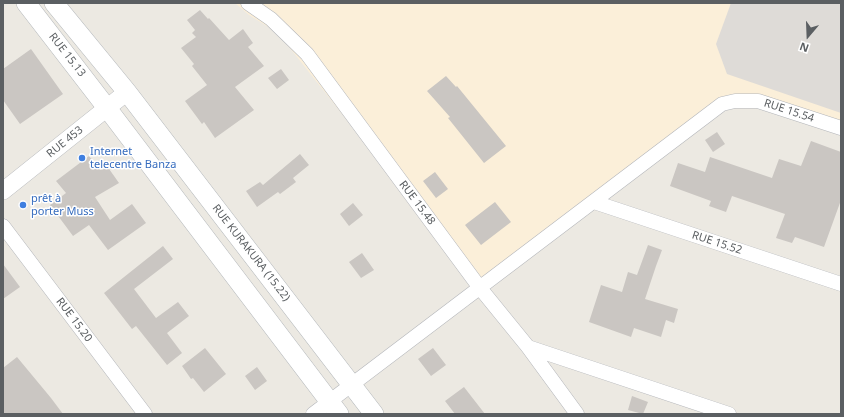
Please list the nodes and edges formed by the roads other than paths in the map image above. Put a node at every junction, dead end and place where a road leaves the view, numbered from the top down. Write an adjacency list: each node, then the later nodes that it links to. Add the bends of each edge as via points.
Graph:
1 (26, 3): 5 (main road, RUE 15.13)
2 (54, 3): 4 (main road, RUE 15.13)
3 (248, 3): 11 (street, RUE 15.48, via 272,19 307,54)
4 (127, 92): 5 (street, RUE 453); 13 (main road, RUE KURAKURA (15.22))
5 (107, 108): 7 (street, RUE 453); 14 (main road)
6 (841, 128): 8 (street, RUE 15.54, via 758,101 722,104)
7 (3, 191)
8 (594, 202): 10 (street, RUE 15.52); 11 (street)
9 (3, 226): 15 (street, RUE 15.20)
10 (841, 284)
11 (480, 288): 12 (street, RUE 15.48); 13 (street)
12 (528, 348): 18 (street, RUE 15.48); 19 (street)
13 (352, 385): 14 (street); 17 (main road, RUE KURAKURA (15.22))
14 (334, 408): 16 (street)
15 (145, 414)
16 (313, 414)
17 (374, 414)
18 (577, 414)
19 (729, 414)

